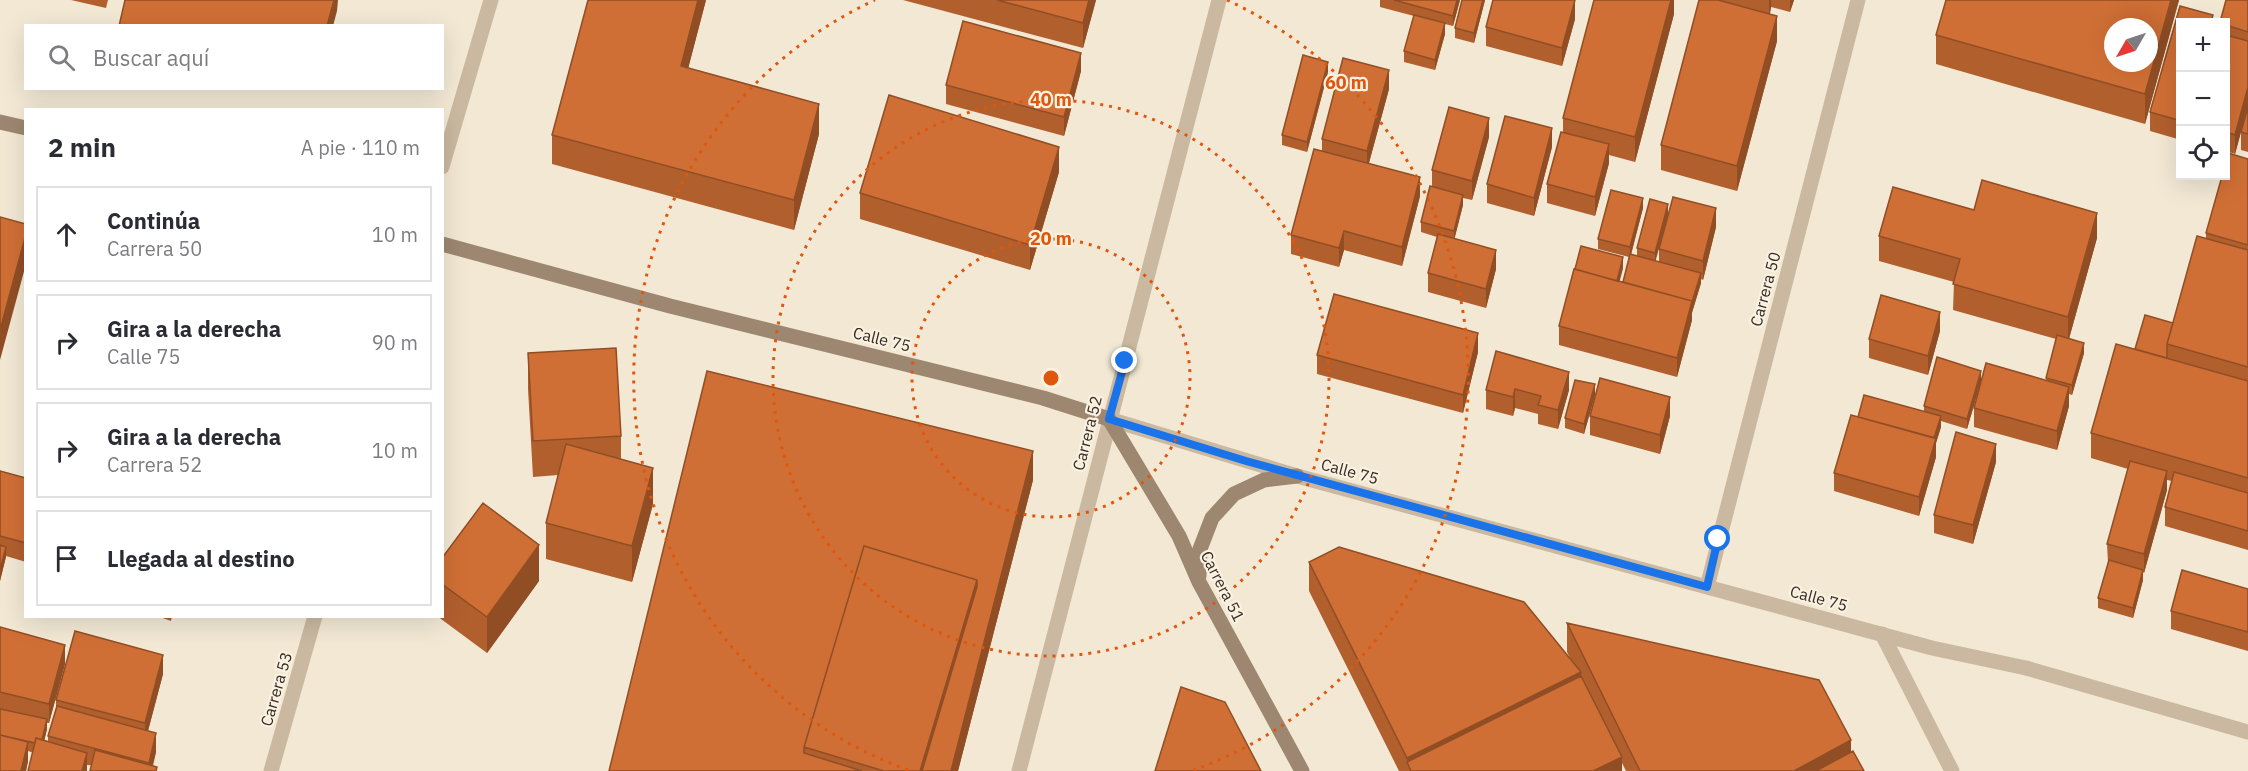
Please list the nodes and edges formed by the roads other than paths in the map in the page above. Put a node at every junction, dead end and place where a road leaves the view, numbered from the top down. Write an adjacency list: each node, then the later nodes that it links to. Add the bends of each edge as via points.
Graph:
1 (492, 0): 6 (street)
2 (1219, 0): 8 (street, Carrera 52)
3 (1858, 0): 11 (street, Carrera 50)
4 (0, 122): 5 (main road)
5 (24, 128)
6 (444, 160)
7 (444, 245): 8 (main road, Calle 75, via 670,306 1043,398)
8 (1109, 419): 9 (street, Calle 75); 10 (main road, Carrera 51, via 1179,536); 16 (street, Carrera 52)
9 (1297, 476): 10 (main road, via 1264,480 1226,502 1212,518 1200,549); 11 (street, Calle 75)
10 (1199, 582): 17 (main road, Carrera 51)
11 (1707, 587): 13 (street, Calle 75)
12 (314, 618): 15 (street, Carrera 53)
13 (1882, 634): 14 (street, Calle 75, via 2026,668); 18 (street)
14 (2248, 732)
15 (271, 771)
16 (1019, 771)
17 (1302, 771)
18 (1952, 771)

